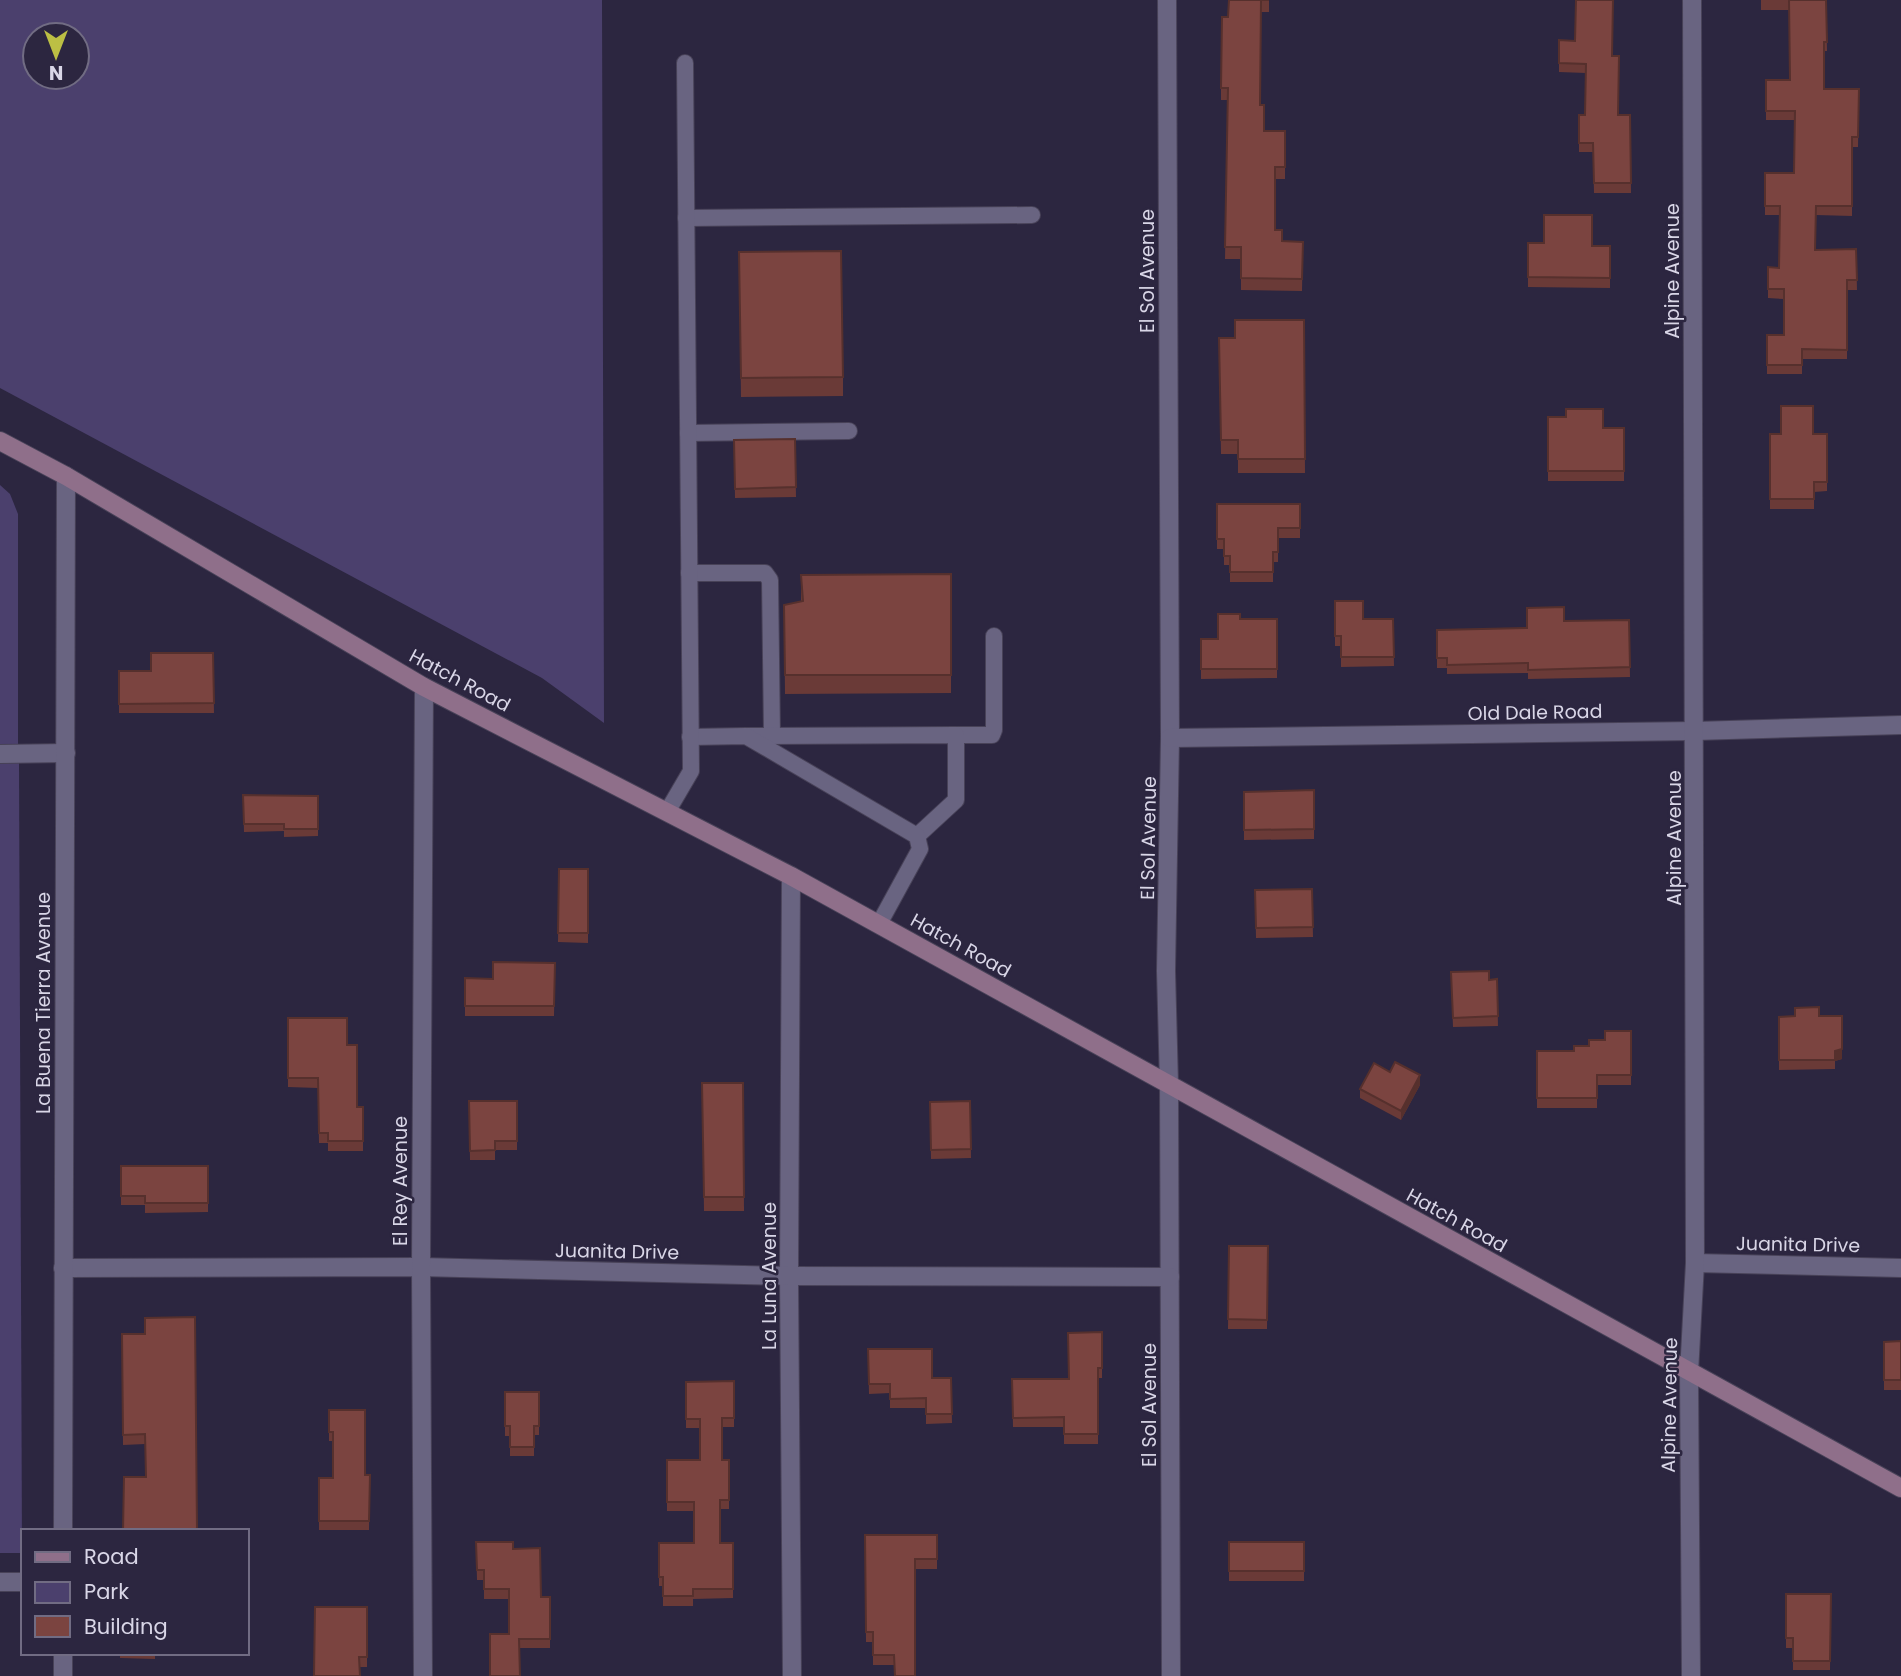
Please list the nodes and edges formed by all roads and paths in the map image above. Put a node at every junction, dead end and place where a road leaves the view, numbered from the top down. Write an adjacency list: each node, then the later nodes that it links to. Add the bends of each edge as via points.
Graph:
1 (1167, 0): 19 (street, El Sol Avenue)
2 (1692, 0): 14 (street, Alpine Avenue)
3 (685, 63): 5 (lane)
4 (1032, 215): 5 (lane)
5 (686, 218): 7 (lane)
6 (849, 431): 7 (lane)
7 (688, 433): 10 (lane)
8 (0, 441): 9 (street, Hatch Road)
9 (66, 476): 12 (street, Hatch Road); 21 (street, La Buena Tierra Avenue)
10 (688, 573): 17 (lane, via 765,573 770,580); 18 (lane)
11 (994, 636): 15 (lane, via 994,730 992,735)
12 (424, 687): 22 (street, Hatch Road); 28 (street, El Rey Avenue)
13 (1901, 725): 14 (street, Old Dale Road)
14 (1695, 731): 19 (street, Old Dale Road); 27 (street, Alpine Avenue)
15 (957, 735): 17 (lane); 23 (lane, via 956,800)
16 (746, 736): 17 (lane); 18 (lane); 23 (lane)
17 (772, 736)
18 (690, 737): 22 (lane, via 691,771)
19 (1170, 738): 26 (street, El Sol Avenue)
20 (0, 754): 21 (street)
21 (66, 754): 29 (street, La Buena Tierra Avenue)
22 (667, 812): 24 (street, Hatch Road)
23 (917, 836): 25 (lane, via 920,849)
24 (792, 876): 25 (street, Hatch Road); 31 (street, La Luna Avenue)
25 (879, 924): 26 (street, Hatch Road)
26 (1169, 1084): 32 (street, El Sol Avenue); 33 (street, Hatch Road)
27 (1695, 1263): 30 (street, Juanita Drive); 33 (street, Alpine Avenue)
28 (421, 1267): 29 (street, Juanita Drive); 31 (street, Juanita Drive); 40 (street, El Rey Avenue)
29 (63, 1268): 35 (street, La Buena Tierra Avenue)
30 (1901, 1268)
31 (789, 1276): 32 (street, Juanita Drive); 41 (street, La Luna Avenue)
32 (1170, 1277): 42 (street, El Sol Avenue)
33 (1689, 1373): 34 (street, Hatch Road); 43 (street, Alpine Avenue)
34 (1901, 1488)
35 (63, 1529)
36 (0, 1582): 37 (street)
37 (21, 1582)
38 (63, 1655): 39 (street)
39 (63, 1676)
40 (423, 1676)
41 (792, 1676)
42 (1171, 1676)
43 (1691, 1676)

